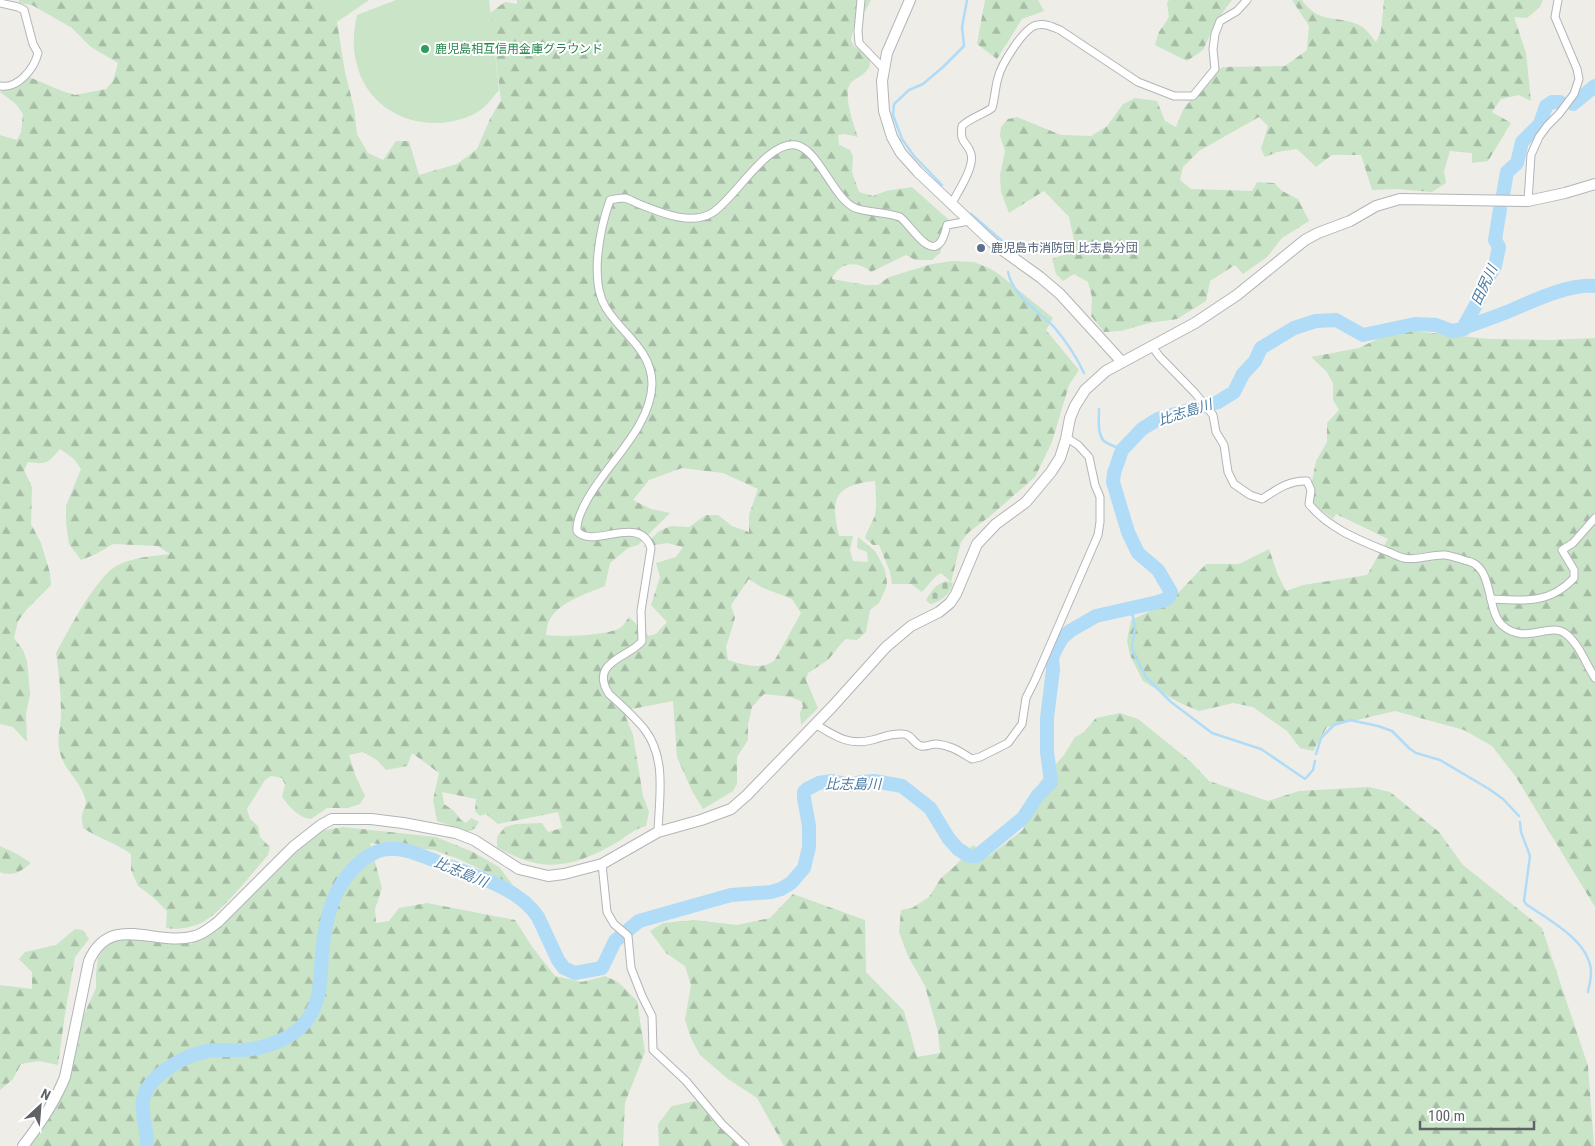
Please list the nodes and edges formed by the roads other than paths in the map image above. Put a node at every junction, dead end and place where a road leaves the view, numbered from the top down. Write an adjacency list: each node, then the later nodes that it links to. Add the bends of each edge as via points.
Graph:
1 (861, 0): 6 (street, via 859,43)
2 (910, 0): 6 (street)
3 (1248, 0): 10 (street, via 1220,22 1215,34 1215,68 1193,96 1174,96 1138,82 1060,30 1037,24 1029,29 1004,64 992,108 962,126 962,140 971,154 972,164)
4 (1558, 0): 9 (street, via 1555,16 1578,79 1574,94 1539,137 1532,155)
5 (0, 3): 7 (street, via 24,10 38,53 32,67 20,81)
6 (883, 68): 10 (street, via 884,111 892,137 909,163)
7 (0, 86)
8 (1595, 184): 9 (street)
9 (1528, 201): 12 (street, via 1400,199 1382,204 1305,240 1237,295)
10 (951, 205): 11 (street)
11 (969, 221): 13 (street, via 1060,294); 19 (street, via 947,225 942,241 931,247 900,217 854,208 809,153 795,145 770,154 725,202 712,213 699,217 662,213 626,199 610,200 602,226 599,290 606,308 648,361 652,384 645,414 590,494 581,512 577,531 590,537 622,532 642,535 651,548 641,611 642,641 614,659 604,678 609,694 646,731 655,748 660,771)
12 (1152, 346): 13 (street); 16 (street, via 1213,415 1216,432 1224,445 1228,472 1239,488 1262,499 1283,486 1307,481 1314,511 1348,535 1404,558 1446,555 1472,563 1484,577)
13 (1122, 362): 14 (street, via 1085,390 1070,418)
14 (1067, 438): 18 (street, via 1060,458 1039,487 977,544 950,604 911,626 893,641); 18 (street, via 1089,457 1100,497 1098,535 1026,698 1022,724 1008,743 972,759 949,746 918,745 906,734 887,734 858,742 843,740)
15 (1595, 518): 16 (street, via 1573,543 1562,550 1574,570 1574,578 1561,591 1524,601)
16 (1491, 598): 17 (street, via 1496,619 1507,629 1529,635 1556,630 1565,634 1574,642)
17 (1595, 678)
18 (815, 724): 19 (street, via 731,809)
19 (658, 832): 20 (street)
20 (602, 864): 21 (street, via 548,876 518,868 474,840 456,833 403,822 332,819 293,847 205,931 182,938 111,935 98,945 89,960 65,1077 54,1101); 22 (street, via 607,912 614,924 628,936 631,968 652,1016 653,1050)
21 (23, 1146)
22 (745, 1146)

